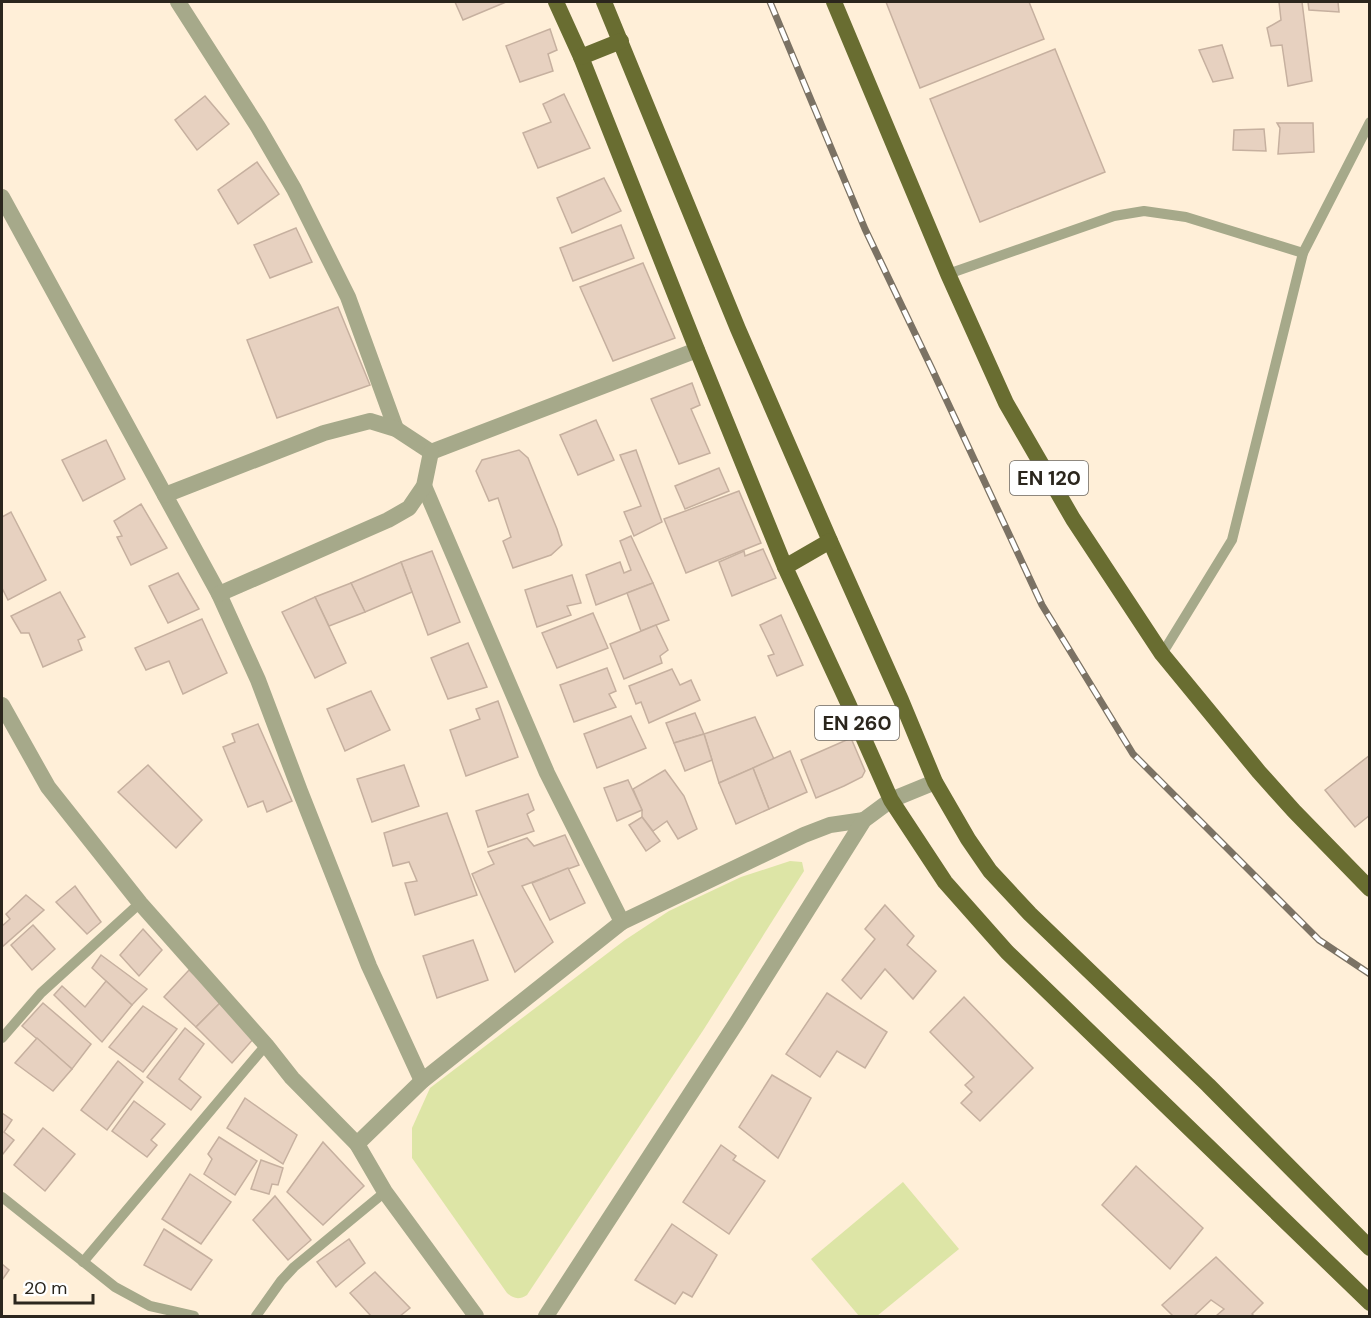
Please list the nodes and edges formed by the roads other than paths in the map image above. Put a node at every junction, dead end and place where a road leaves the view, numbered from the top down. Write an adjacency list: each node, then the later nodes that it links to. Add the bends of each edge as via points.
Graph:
1 (178, 2): 12 (street, via 294,189 348,297)
2 (556, 2): 6 (main road, EN 260)
3 (604, 2): 5 (main road, EN 260)
4 (834, 2): 10 (main road, EN 120)
5 (621, 41): 6 (main road); 16 (main road, EN 260, via 738,330)
6 (581, 57): 11 (main road, EN 260)
7 (1370, 122): 9 (lane)
8 (2, 197): 15 (street)
9 (1303, 253): 10 (lane, via 1186,217 1144,212 1114,216); 19 (lane, via 1232,540)
10 (948, 274): 19 (main road, EN 120, via 1006,403 1073,519)
11 (697, 350): 13 (street); 17 (main road, EN 260)
12 (396, 429): 13 (street); 15 (street, via 370,422 324,433)
13 (431, 453): 14 (street)
14 (424, 486): 18 (street, via 409,508 387,520); 26 (street, via 547,773)
15 (165, 495): 18 (street)
16 (830, 541): 17 (main road); 21 (main road, EN 260)
17 (785, 567): 22 (main road, EN 260)
18 (219, 594): 29 (street, via 258,680 369,966)
19 (1162, 654): 24 (main road, EN 120, via 1258,772)
20 (2, 705): 25 (street, via 48,787)
21 (935, 782): 22 (street); 33 (main road, EN 260, via 990,871 1030,914)
22 (891, 800): 23 (street); 35 (main road, EN 260, via 945,882 1007,952)
23 (864, 820): 26 (street, via 830,825 804,835); 39 (street)
24 (1370, 889)
25 (140, 903): 27 (lane, via 41,993); 28 (street)
26 (622, 921): 29 (street)
27 (2, 1038)
28 (266, 1045): 30 (street, via 292,1078); 34 (lane)
29 (422, 1081): 30 (street)
30 (357, 1144): 31 (street)
31 (385, 1192): 37 (lane, via 294,1267); 38 (street)
32 (2, 1197): 34 (lane)
33 (1370, 1248)
34 (83, 1262): 36 (lane, via 115,1287 150,1306)
35 (1370, 1303)
36 (194, 1317)
37 (256, 1317)
38 (476, 1317)
39 (546, 1317)

